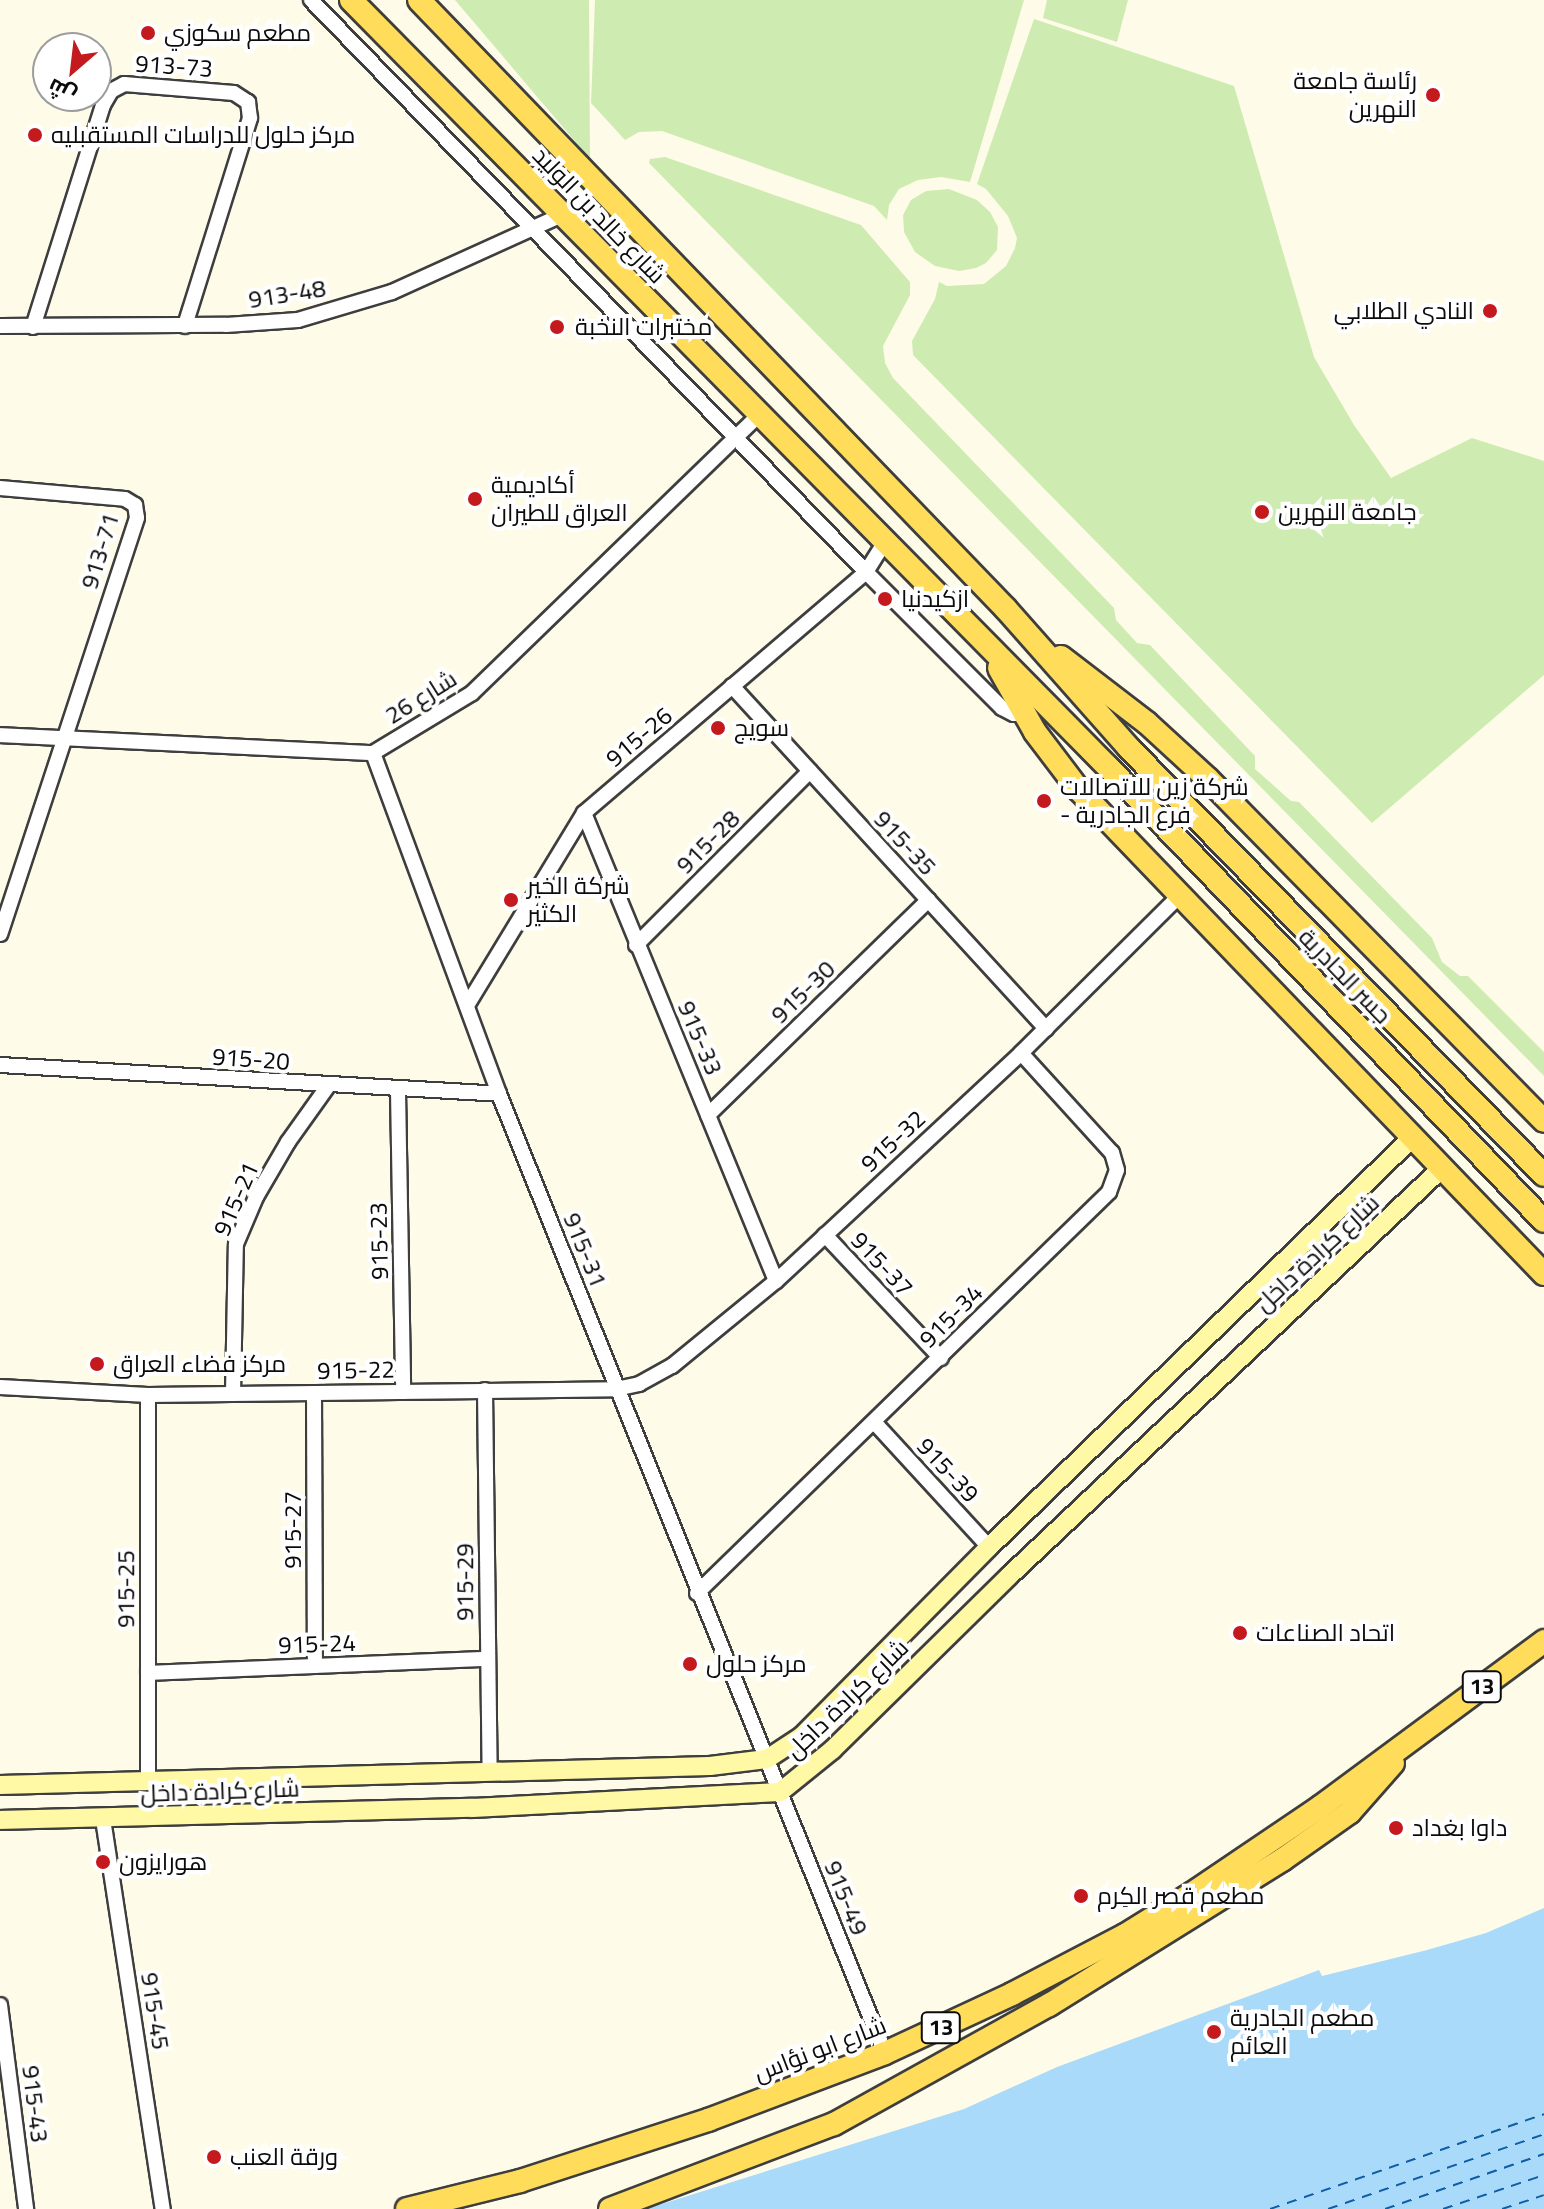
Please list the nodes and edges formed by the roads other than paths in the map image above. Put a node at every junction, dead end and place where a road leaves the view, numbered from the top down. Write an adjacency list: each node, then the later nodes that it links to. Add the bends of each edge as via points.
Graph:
1 (311, 0): 7 (street)
2 (351, 0): 6 (main road, شارع خالد بن الوليد)
3 (419, 0): 5 (main road, شارع خالد بن الوليد)
4 (425, 0): 5 (main road)
5 (448, 29): 16 (main road, شارع خالد بن الوليد)
6 (562, 215): 7 (street, 913-48); 11 (main road, شارع خالد بن الوليد)
7 (534, 229): 9 (street, 913-48, via 392,292 298,320); 12 (street)
8 (0, 326): 10 (street, 913-48)
9 (185, 326): 10 (street, 913-48); 10 (street, 913-73, via 250,118 248,102 234,93 124,84 111,91 103,105)
10 (33, 327)
11 (759, 415): 12 (street, شارع 26); 14 (main road, شارع خالد بن الوليد)
12 (737, 439): 15 (street); 22 (street, شارع 26, via 472,693)
13 (0, 488): 21 (street, 913-71, via 125,499 135,505 137,518)
14 (884, 543): 15 (street, 915-26); 17 (main road, شارع خالد بن الوليد)
15 (866, 572): 18 (street, 915-26); 19 (street, via 1002,708)
16 (1006, 609): 37 (main road, via 1208,779); 40 (main road, جسر الجادرية, via 1129,748)
17 (979, 637): 19 (main road); 41 (main road, جسر الجادرية)
18 (732, 686): 23 (street, 915-35); 24 (street, 915-26)
19 (1024, 713): 25 (main road, via 1063,772)
20 (0, 735): 21 (street, شارع 26)
21 (61, 740): 22 (street, شارع 26); 27 (street)
22 (373, 753): 29 (street, 915-31)
23 (810, 771): 26 (street, 915-35); 28 (street, 915-28)
24 (584, 813): 28 (street, 915-33); 29 (street, 915-26)
25 (1179, 896): 30 (street, 915-32); 38 (main road)
26 (928, 900): 30 (street, 915-35); 36 (street, 915-30)
27 (0, 934)
28 (636, 945): 36 (street, 915-33)
29 (468, 1004): 35 (street, 915-31)
30 (1046, 1029): 31 (street, 915-32)
31 (1021, 1053): 42 (street, 915-32); 45 (street, 915-34, via 1112,1153 1117,1170 1109,1192)
32 (0, 1065): 33 (street, 915-20)
33 (328, 1086): 34 (street, 915-20); 51 (street, 915-21, via 256,1197 236,1244)
34 (398, 1091): 35 (street, 915-20); 49 (street, 915-23)
35 (499, 1094): 47 (street, 915-31)
36 (708, 1115): 44 (street, 915-33)
37 (1544, 1121)
38 (1413, 1137): 39 (main road); 54 (main road, شارع كرادة داخل)
39 (1442, 1168): 43 (main road); 65 (main road, شارع كرادة داخل, via 832,1750)
40 (1544, 1175)
41 (1544, 1221)
42 (825, 1235): 44 (street, 915-32); 45 (street, 915-37)
43 (1544, 1274)
44 (776, 1281): 47 (street, 915-32, via 672,1366 639,1384)
45 (941, 1358): 53 (street, 915-34)
46 (0, 1387): 52 (street, 915-22)
47 (616, 1389): 48 (street, 915-22); 55 (street, 915-31)
48 (485, 1390): 49 (street, 915-22); 57 (street, 915-29)
49 (403, 1392): 50 (street, 915-22)
50 (314, 1393): 51 (street, 915-22); 58 (street, 915-27)
51 (233, 1394): 52 (street, 915-22)
52 (148, 1395): 59 (street, 915-25)
53 (875, 1423): 54 (street, 915-39); 55 (street, 915-34)
54 (989, 1547): 61 (main road, شارع كرادة داخل, via 802,1736)
55 (697, 1593): 61 (street, 915-31)
56 (1544, 1641): 60 (main road, شارع ابو نؤاس / 13)
57 (487, 1659): 58 (street, 915-24); 62 (street, 915-29)
58 (315, 1666): 59 (street, 915-24)
59 (148, 1673): 63 (street, 915-25)
60 (1421, 1733): 69 (main road, شارع ابو نؤاس / 13, via 1125,1935); 73 (main road, شارع ابو نؤاس / 13, via 1350,1812 1049,2005 834,2124)
61 (767, 1759): 62 (main road, شارع كرادة داخل, via 710,1766); 65 (street, 915-49)
62 (490, 1773): 63 (main road, شارع كرادة داخل)
63 (148, 1783): 64 (main road, شارع كرادة داخل)
64 (0, 1785)
65 (780, 1792): 66 (main road, شارع كرادة داخل); 69 (street, 915-49)
66 (103, 1819): 67 (main road, شارع كرادة داخل); 71 (street, 915-45)
67 (0, 1820)
68 (0, 2005): 70 (street, 915-43)
69 (885, 2053): 72 (main road, شارع ابو نؤاس / 13, via 708,2120 520,2181)
70 (26, 2209)
71 (163, 2209)
72 (407, 2209)
73 (610, 2209)

